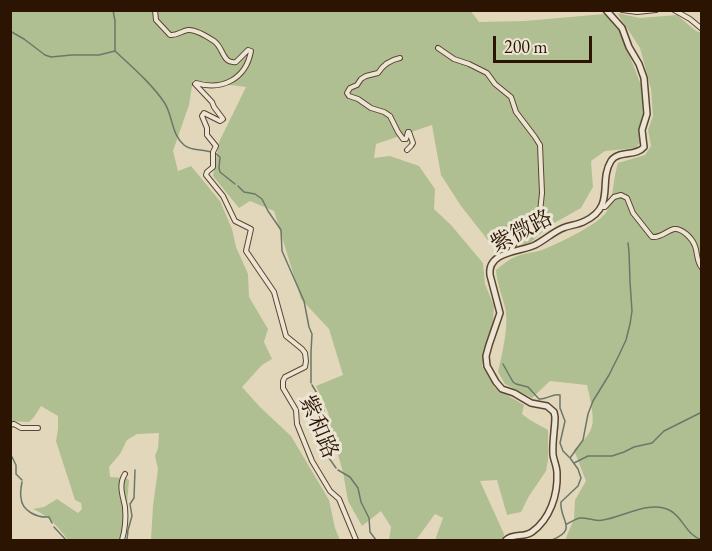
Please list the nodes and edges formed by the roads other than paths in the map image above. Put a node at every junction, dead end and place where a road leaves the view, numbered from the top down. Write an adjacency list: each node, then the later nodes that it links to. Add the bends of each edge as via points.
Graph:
1 (155, 10): 17 (street, 紫和路, via 156,20 170,35 194,31 217,43 230,62 251,51 247,64 234,80 212,87 195,84 222,118 220,122 206,114 202,116 207,135 216,146 213,167 206,175 226,201 234,220 251,229 246,251 274,292 286,336 305,353 304,368 285,377 283,388 294,406 312,461 339,499)
2 (606, 10): 10 (street, via 622,28 643,74 647,114 642,130 644,147 612,161)
3 (622, 10): 4 (street)
4 (656, 10)
5 (676, 11): 6 (street)
6 (702, 28)
7 (438, 48): 11 (street, via 487,73 511,97 516,112 538,142 540,212 533,225 516,239)
8 (400, 58): 9 (street, via 366,76 347,93 390,116 403,139 409,132 413,143)
9 (407, 150)
10 (601, 207): 11 (street, 紫微路, via 585,221 560,229 533,246); 12 (street, via 621,195 627,198 633,213 652,237 681,230 695,244)
11 (511, 251): 18 (street, 紫微路, via 489,269 500,313 486,356 487,366 502,389 554,412 557,482 550,509 540,524 529,534)
12 (702, 268)
13 (10, 425): 14 (street)
14 (38, 428)
15 (125, 474): 16 (street, via 121,482 126,515)
16 (122, 540)
17 (356, 540)
18 (506, 540)

